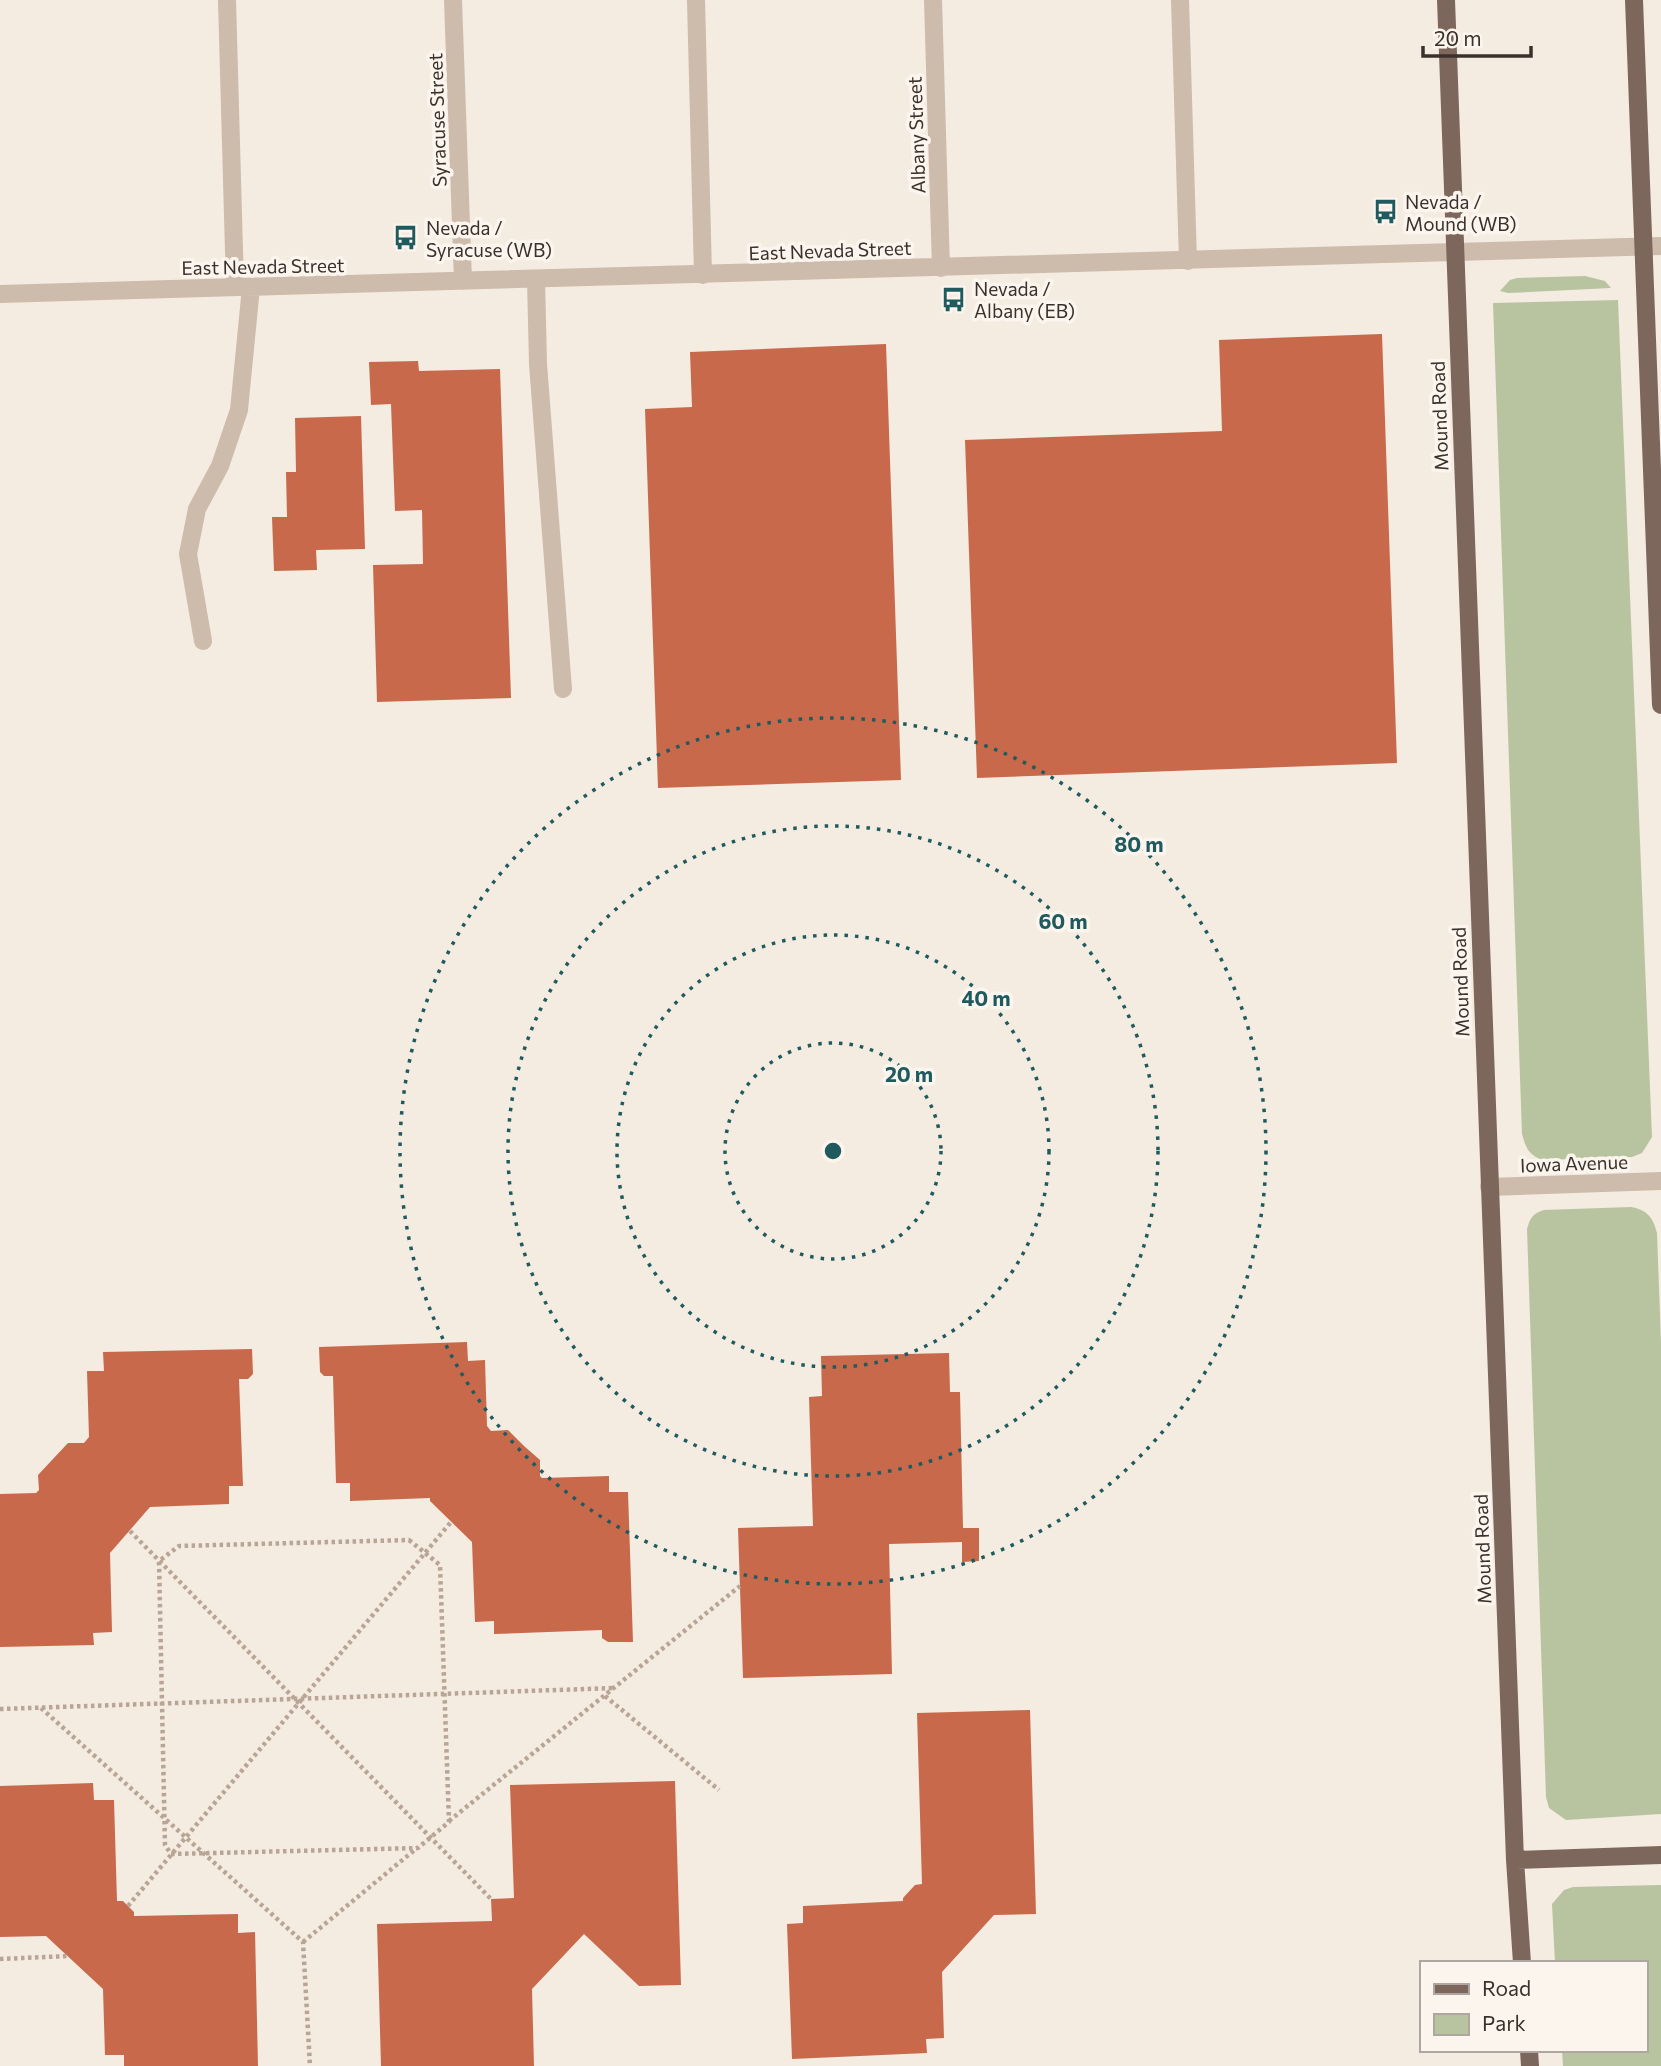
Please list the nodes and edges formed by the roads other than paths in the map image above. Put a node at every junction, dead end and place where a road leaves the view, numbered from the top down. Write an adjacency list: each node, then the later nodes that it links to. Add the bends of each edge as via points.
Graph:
1 (227, 0): 16 (street)
2 (453, 0): 15 (street, Syracuse Street)
3 (696, 0): 13 (street)
4 (933, 0): 12 (street, Albany Street)
5 (1180, 0): 11 (street)
6 (1446, 0): 10 (main road, Mound Road)
7 (1634, 0): 8 (main road)
8 (1642, 246): 9 (street, East Nevada Street); 10 (street, East Nevada Street); 20 (main road)
9 (1661, 246)
10 (1454, 253): 11 (street, East Nevada Street); 22 (main road, Mound Road)
11 (1188, 261): 12 (street, East Nevada Street)
12 (941, 268): 13 (street, East Nevada Street)
13 (704, 275): 14 (street, East Nevada Street)
14 (536, 279): 15 (street, East Nevada Street); 19 (street, via 538,363)
15 (463, 281): 16 (street, East Nevada Street)
16 (243, 287): 17 (street, East Nevada Street); 18 (street, via 239,410 220,466 197,509 188,554)
17 (0, 294)
18 (203, 641)
19 (563, 689)
20 (1661, 705)
21 (1661, 1181): 22 (street, Iowa Avenue)
22 (1489, 1187): 24 (main road, Mound Road)
23 (1661, 1855): 24 (main road)
24 (1515, 1860): 25 (main road, Mound Road)
25 (1522, 1961)

